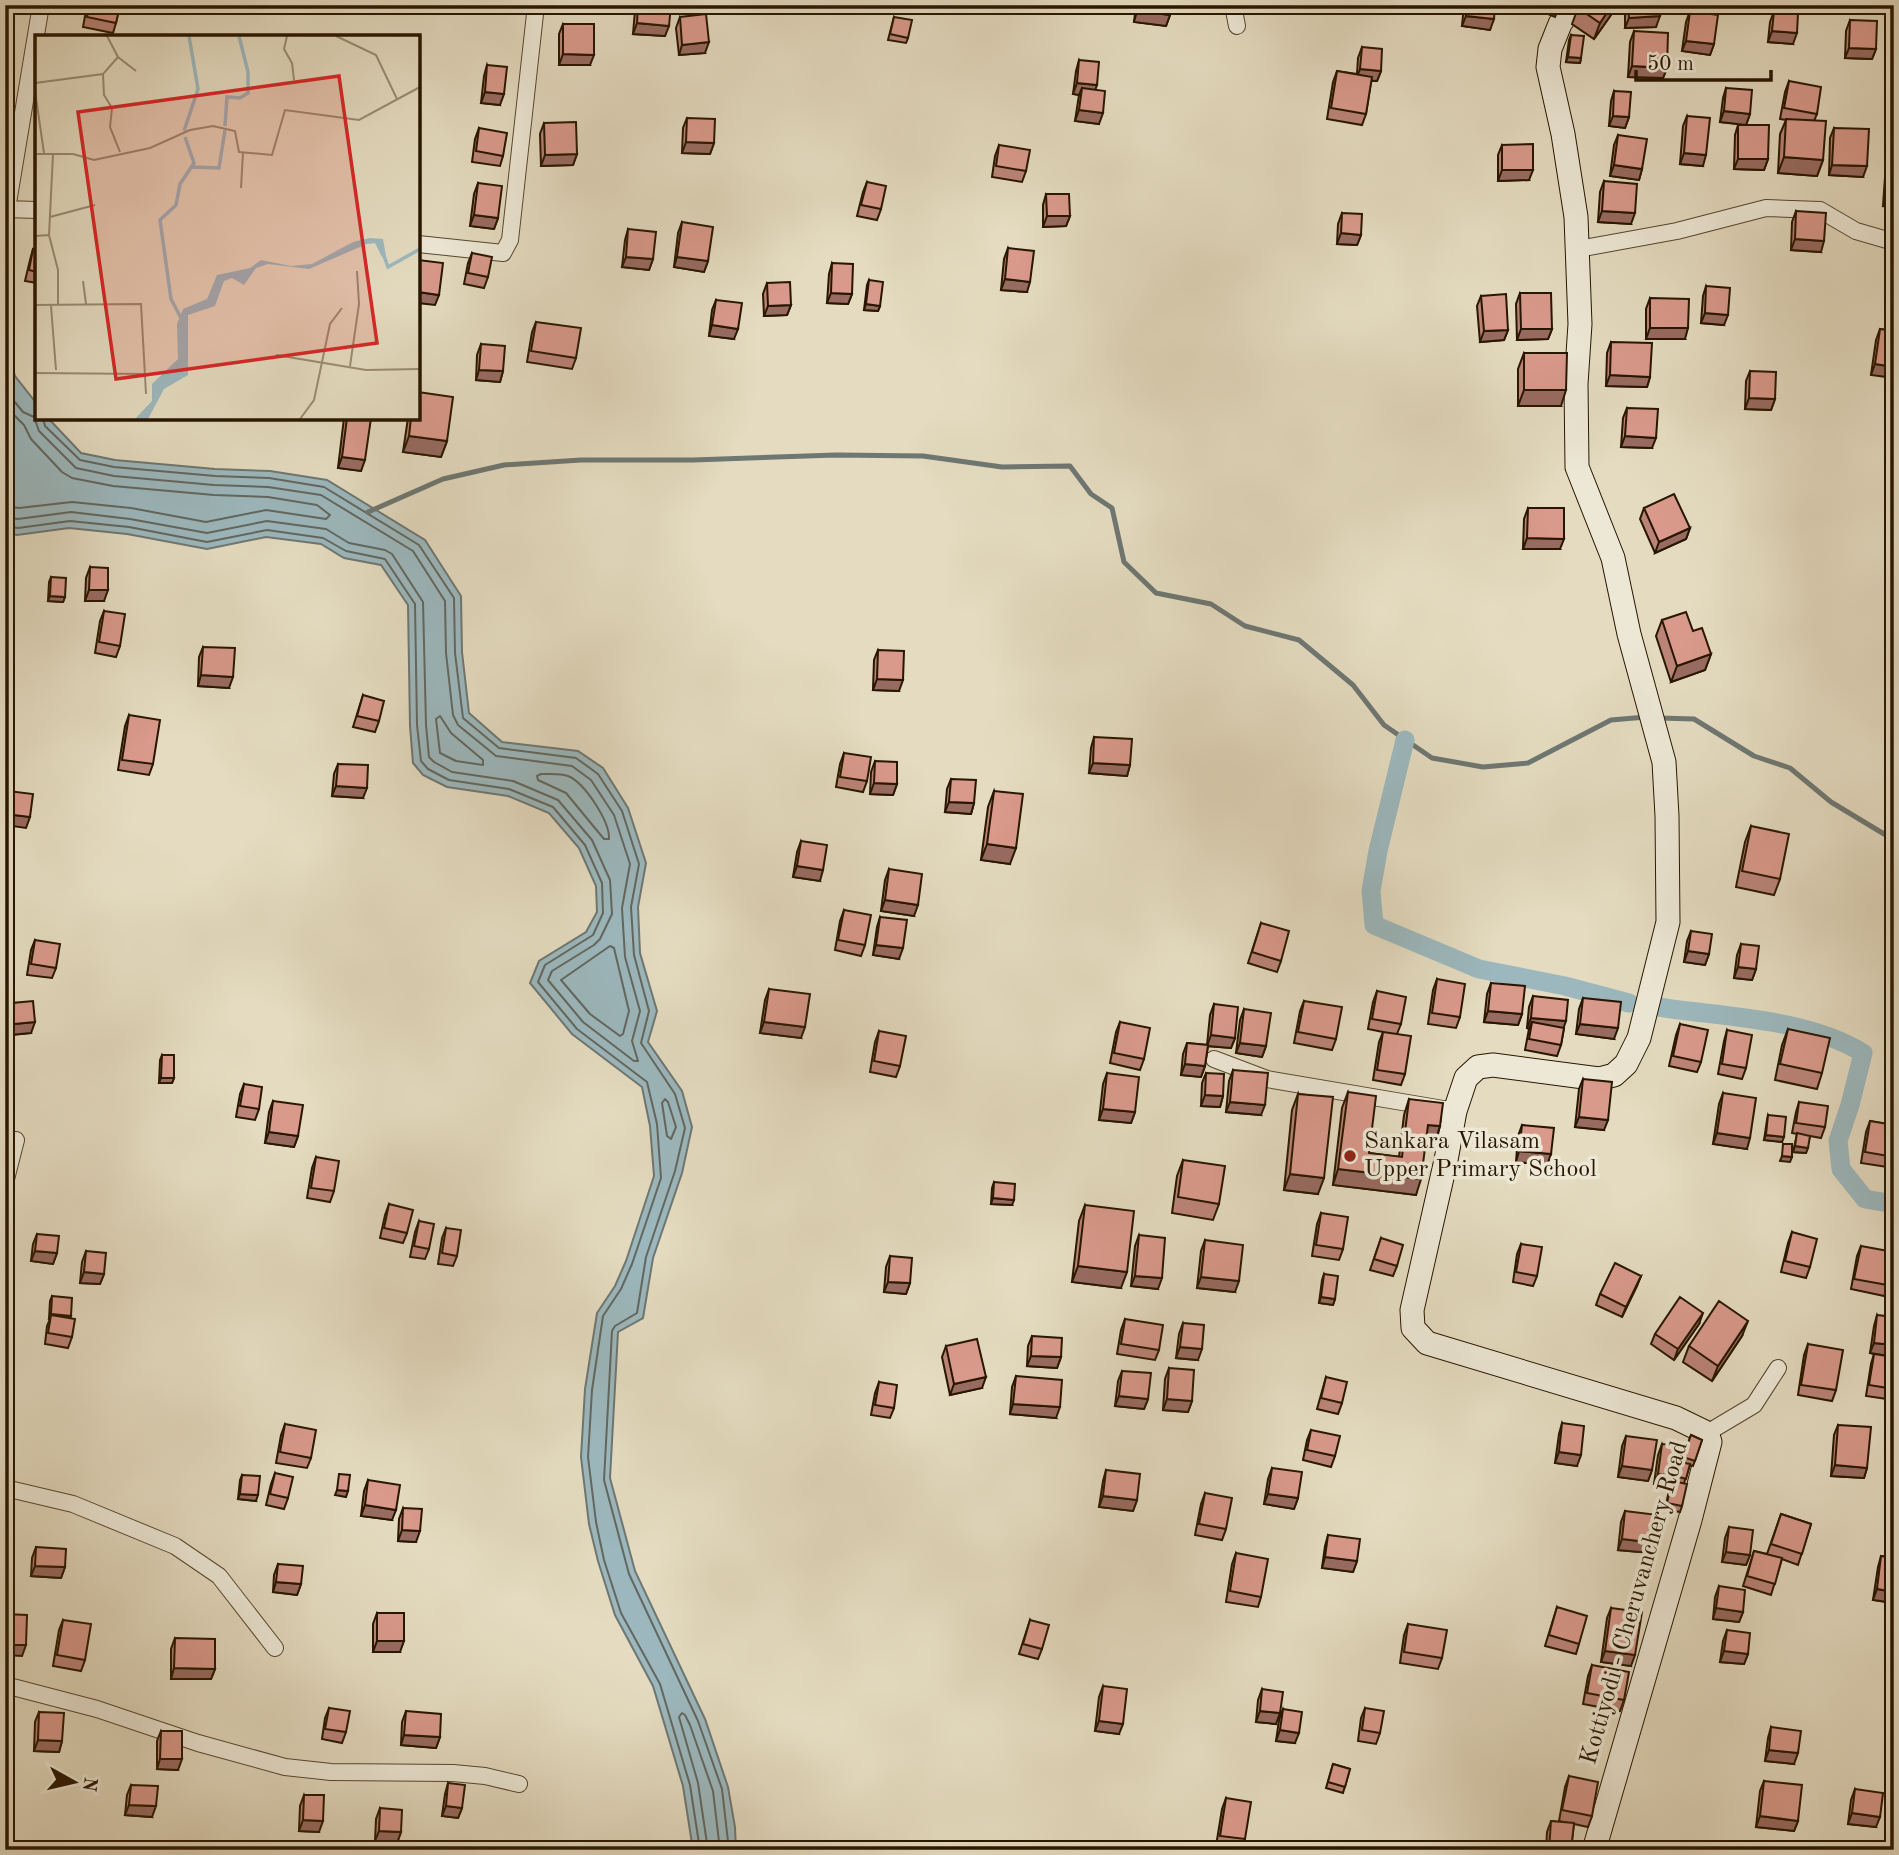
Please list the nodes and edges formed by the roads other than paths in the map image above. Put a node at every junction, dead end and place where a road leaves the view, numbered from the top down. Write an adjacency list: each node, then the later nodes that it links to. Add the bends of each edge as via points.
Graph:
1 (41, 5): 6 (street)
2 (536, 5): 11 (street, via 510,240 503,253)
3 (1233, 5): 5 (street)
4 (1572, 5): 12 (main road, Kottiyodi - Cheruvanchery Road, via 1550,49 1548,66 1565,146)
5 (1237, 26)
6 (36, 35)
7 (35, 40): 8 (street)
8 (6, 209): 9 (street)
9 (35, 210)
10 (1894, 242): 12 (street, via 1856,231 1820,210 1766,208)
11 (420, 244)
12 (1578, 250): 14 (main road, Kottiyodi - Cheruvanchery Road, via 1577,467 1614,558 1629,634 1664,762 1668,922 1639,1038 1626,1064 1614,1075 1599,1079 1493,1065 1478,1068 1466,1079)
13 (1214, 1059): 14 (street, via 1267,1079)
14 (1455, 1111): 18 (main road, Kottiyodi - Cheruvanchery Road, via 1412,1310 1413,1328 1427,1343 1664,1414)
15 (16, 1140): 16 (street)
16 (5, 1183)
17 (1778, 1368): 18 (street, via 1754,1405)
18 (1707, 1433): 23 (main road, Kottiyodi - Cheruvanchery Road, via 1708,1456)
19 (5, 1488): 20 (street, via 73,1504 175,1546 219,1576)
20 (275, 1648)
21 (5, 1685): 22 (street, via 285,1767 453,1773)
22 (519, 1784)
23 (1594, 1850)

